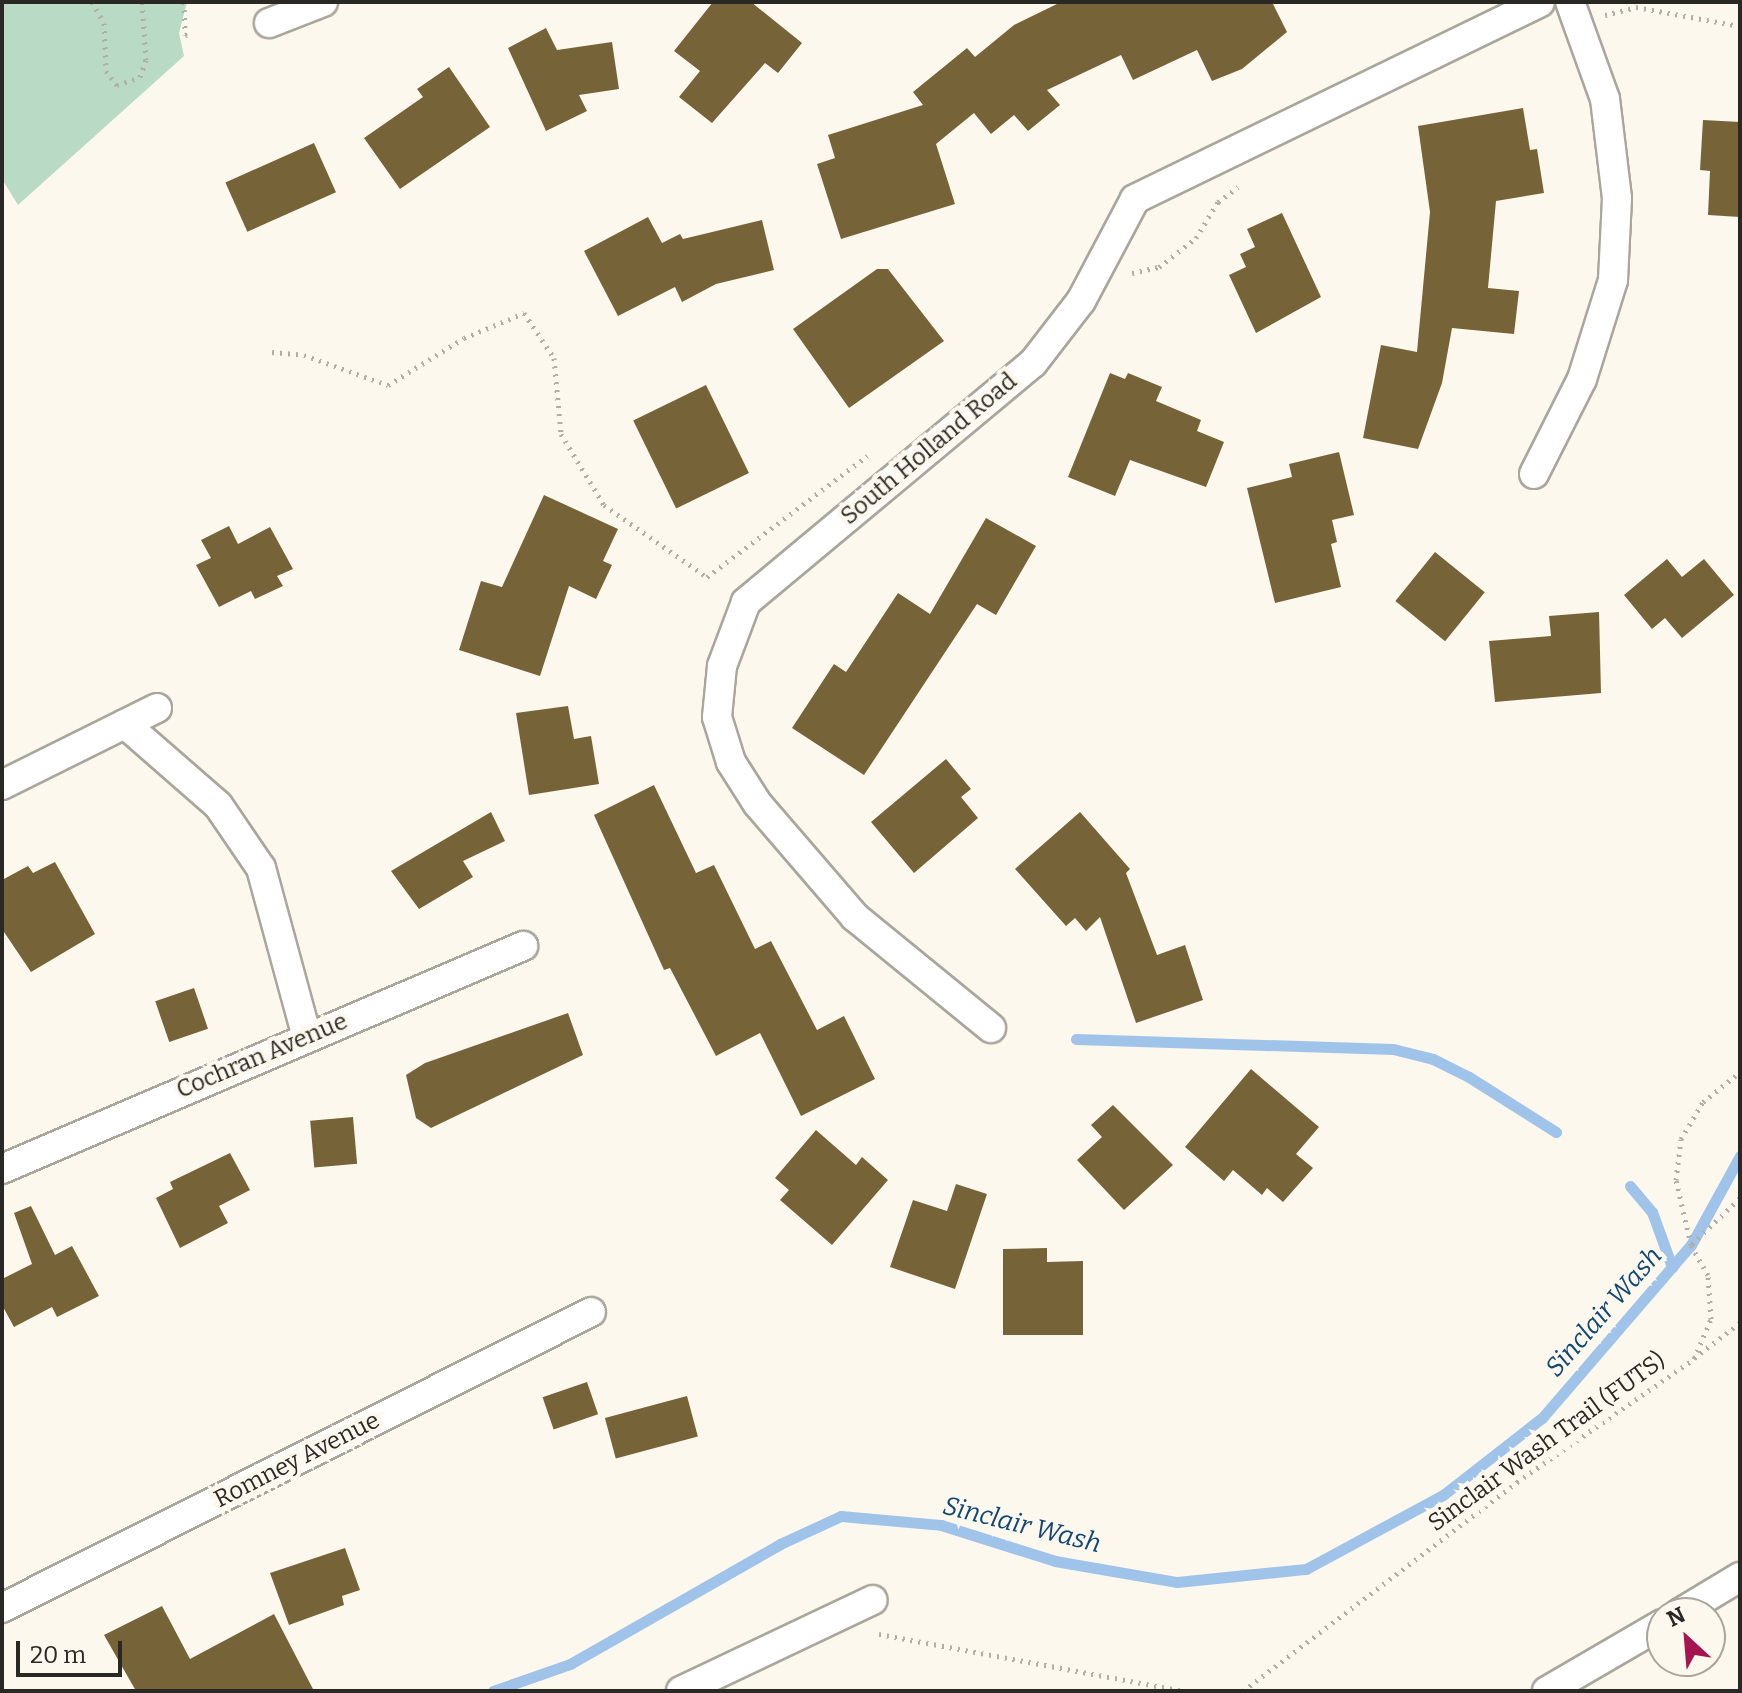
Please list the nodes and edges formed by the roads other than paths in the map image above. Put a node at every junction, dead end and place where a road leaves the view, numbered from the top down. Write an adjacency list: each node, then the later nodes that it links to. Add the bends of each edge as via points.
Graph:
1 (323, 2): 4 (street)
2 (1540, 2): 10 (street, South Holland Road, via 1135,199 1081,301 1033,363 746,602 722,666 717,717 731,762 757,803 855,917)
3 (1574, 12): 5 (street, via 1605,99 1617,198 1613,280 1582,379)
4 (269, 23)
5 (1534, 474)
6 (157, 708): 7 (street)
7 (125, 724): 8 (street); 11 (street, via 218,805 261,868)
8 (2, 785)
9 (523, 946): 11 (street, Cochran Avenue)
10 (991, 1028)
11 (307, 1037): 12 (street, Cochran Avenue)
12 (2, 1169)
13 (591, 1312): 17 (street, Romney Avenue)
14 (1740, 1577): 15 (street)
15 (1707, 1597)
16 (873, 1600): 19 (street)
17 (2, 1608)
18 (1646, 1633): 20 (street)
19 (681, 1691)
20 (1547, 1691)

